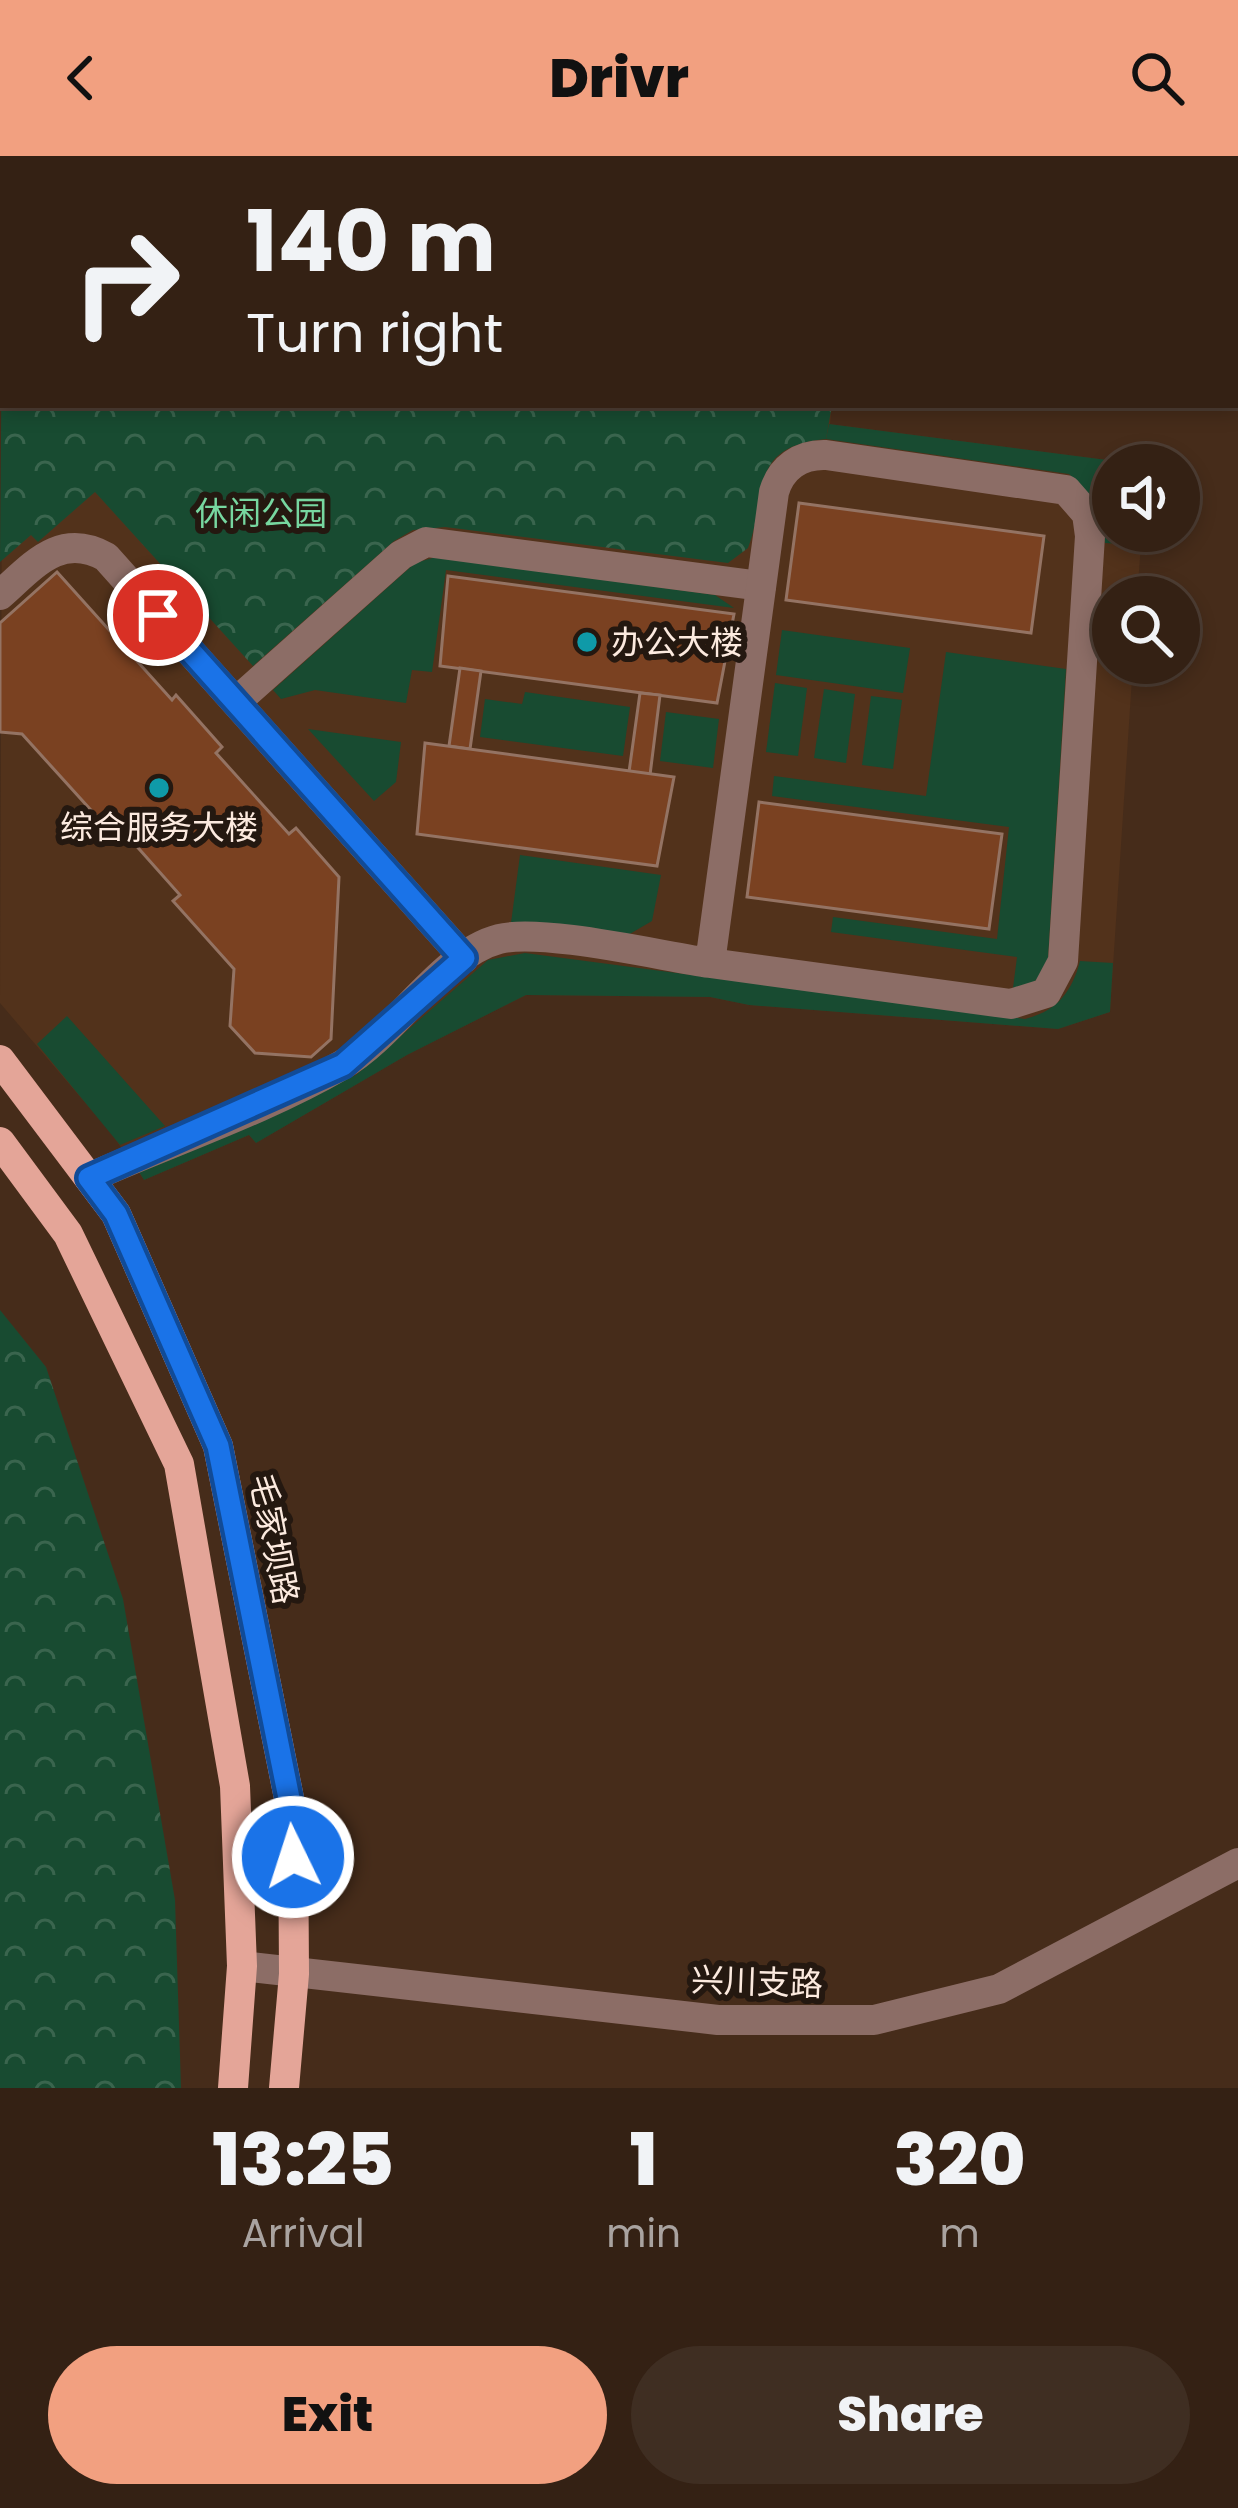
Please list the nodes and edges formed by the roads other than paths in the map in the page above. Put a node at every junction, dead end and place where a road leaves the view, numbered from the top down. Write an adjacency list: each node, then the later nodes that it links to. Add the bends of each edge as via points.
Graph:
1 (760, 586): 3 (street, via 426,542 400,555); 5 (street); 5 (street, via 777,480 803,457 1054,486 1082,504 1090,536 1063,961 1046,993 1011,1004)
2 (0, 595): 3 (street, via 53,550 95,550)
3 (236, 702): 4 (street)
4 (464, 958): 5 (street, via 512,937); 8 (street, via 343,1065)
5 (710, 962)
6 (0, 1060): 8 (main road, 毛家坝路)
7 (0, 1142): 10 (main road, via 68,1234 179,1464 235,1786)
8 (89, 1178): 11 (main road, 毛家坝路, via 116,1214 218,1446 293,1818)
9 (1238, 1863): 11 (street, 兴川支路, via 999,1989 874,2020 718,2020)
10 (242, 1966): 11 (street, 兴川支路); 12 (main road)
11 (294, 1973): 13 (main road, 毛家坝路)
12 (233, 2088)
13 (284, 2088)

